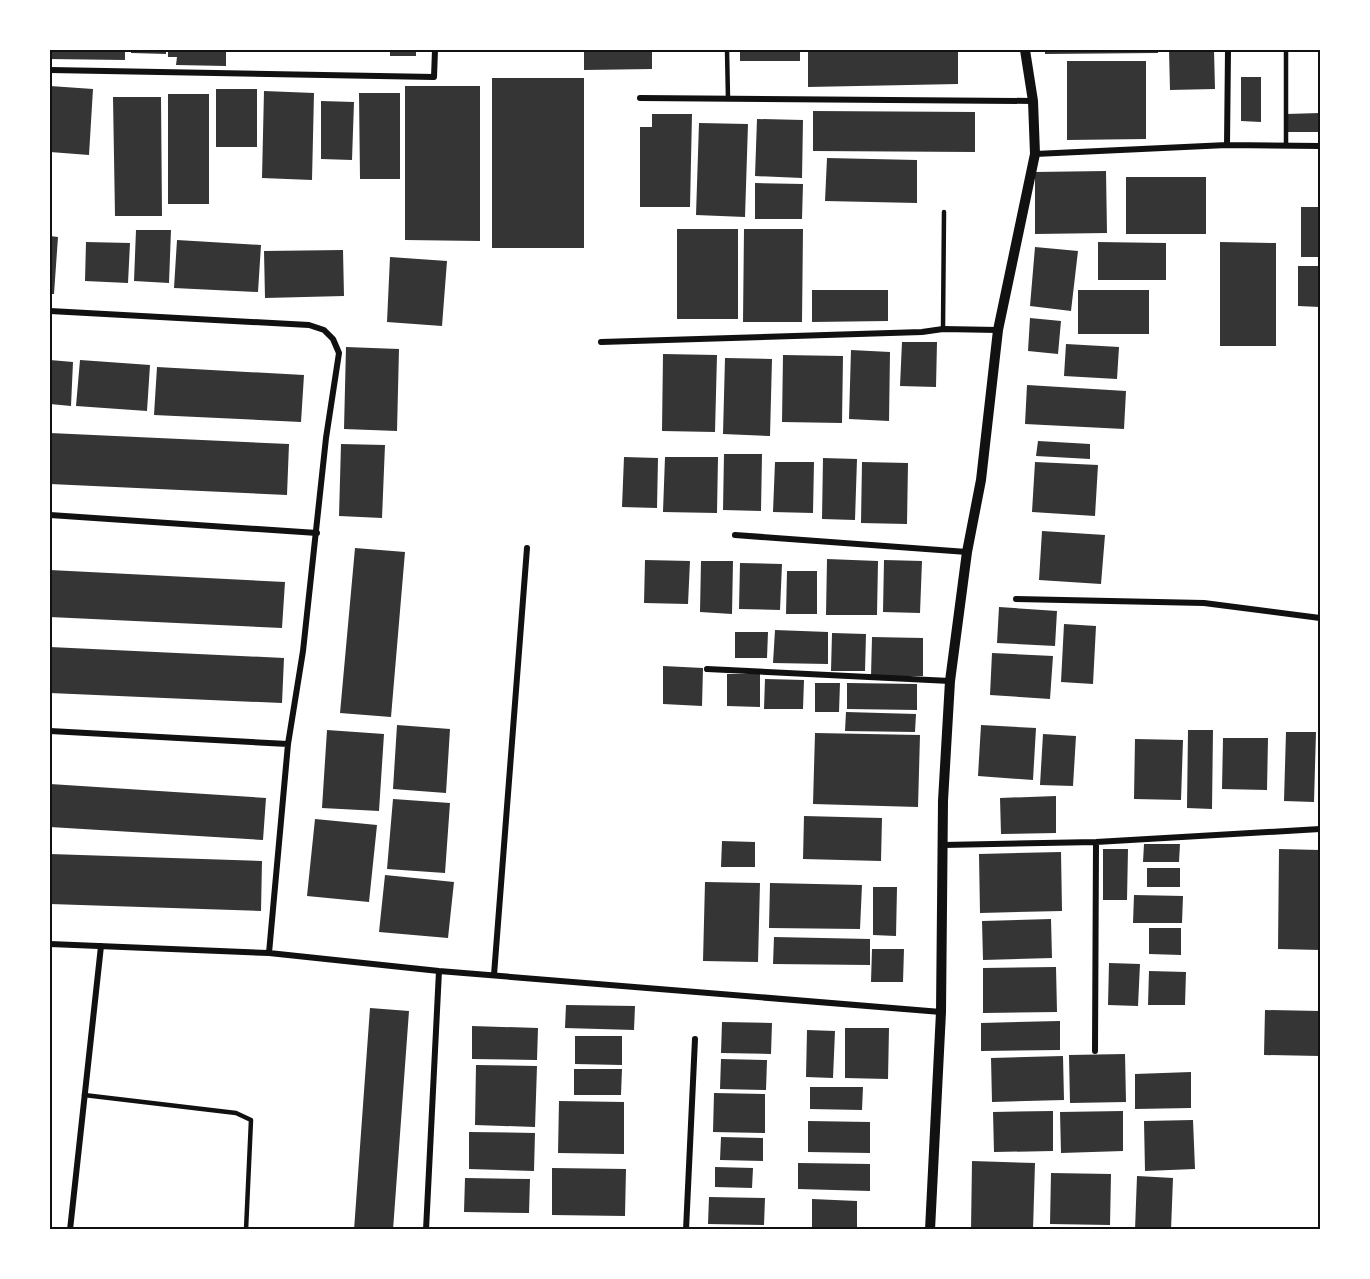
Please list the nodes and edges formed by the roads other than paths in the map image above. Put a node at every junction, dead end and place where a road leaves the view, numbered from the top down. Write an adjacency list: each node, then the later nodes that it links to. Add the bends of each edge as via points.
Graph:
1 (435, 50): 6 (street, via 434,77)
2 (727, 50): 8 (lane)
3 (1025, 50): 9 (street)
4 (1228, 50): 10 (street)
5 (1286, 50): 11 (lane)
6 (50, 70)
7 (640, 98): 8 (street)
8 (728, 99): 9 (street)
9 (1033, 101): 13 (street)
10 (1227, 145): 11 (street); 13 (street)
11 (1286, 145): 12 (street)
12 (1320, 146)
13 (1035, 154): 17 (street)
14 (944, 212): 16 (lane)
15 (50, 311): 20 (street, via 309,325 324,330 339,353)
16 (943, 329): 17 (street); 18 (street)
17 (998, 330): 23 (street, via 981,480)
18 (601, 342)
19 (50, 515): 20 (street)
20 (317, 533): 29 (street)
21 (735, 535): 23 (street)
22 (527, 548): 37 (street)
23 (967, 552): 27 (street)
24 (1016, 599): 25 (street, via 1204,603)
25 (1320, 618)
26 (707, 669): 27 (street)
27 (950, 681): 32 (street)
28 (50, 731): 29 (street)
29 (288, 744): 35 (street)
30 (1320, 829): 31 (street)
31 (1096, 842): 32 (street); 40 (street)
32 (943, 845): 38 (street)
33 (50, 944): 34 (street)
34 (101, 946): 35 (street); 41 (street)
35 (269, 953): 36 (street)
36 (439, 971): 37 (street); 44 (street)
37 (494, 975): 38 (street)
38 (941, 1012): 46 (street)
39 (695, 1040): 45 (street)
40 (1095, 1051)
41 (84, 1095): 42 (street); 43 (lane, via 236,1113 251,1120)
42 (70, 1230)
43 (246, 1230)
44 (426, 1230)
45 (686, 1230)
46 (930, 1230)

